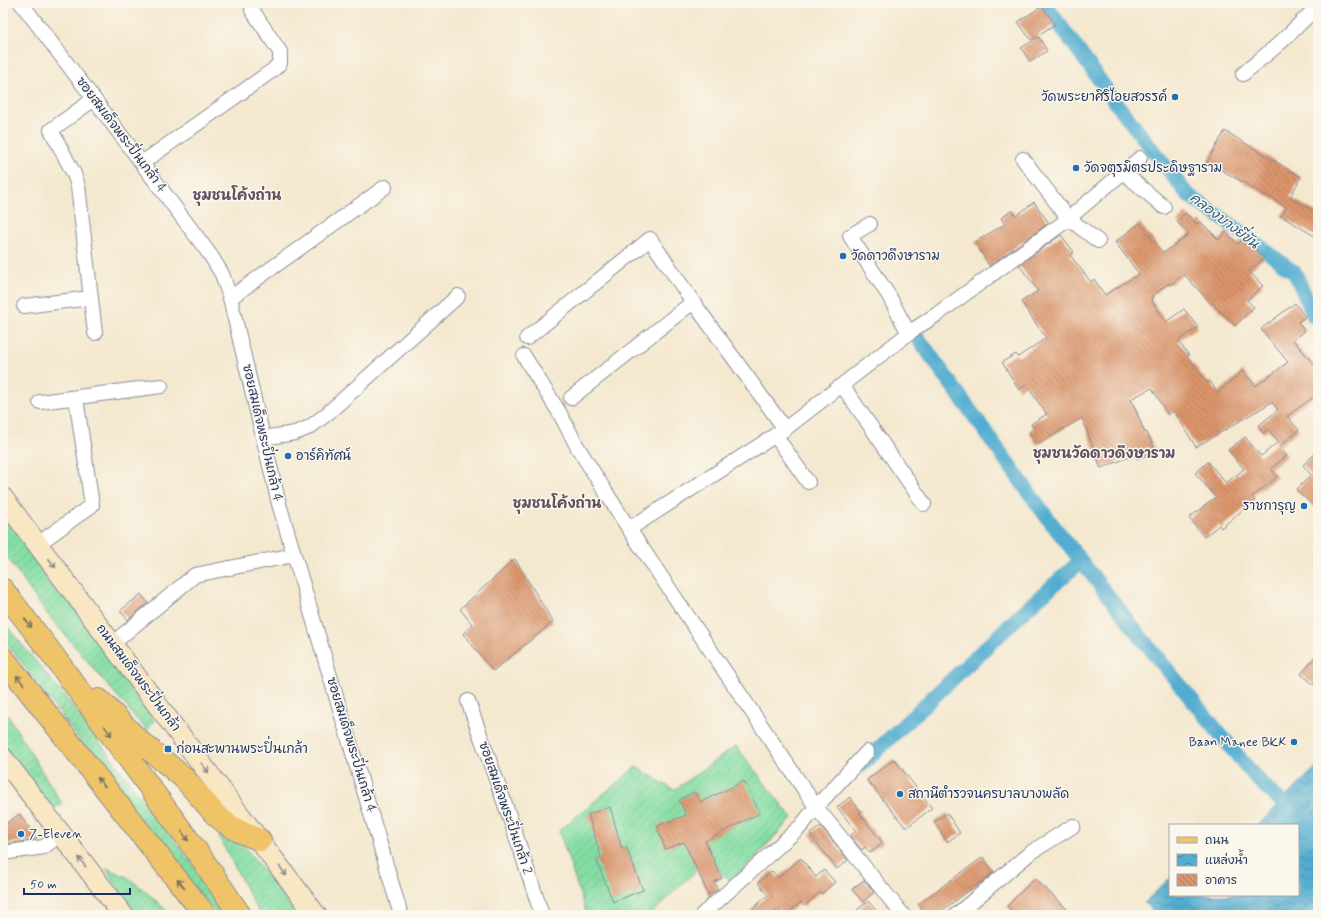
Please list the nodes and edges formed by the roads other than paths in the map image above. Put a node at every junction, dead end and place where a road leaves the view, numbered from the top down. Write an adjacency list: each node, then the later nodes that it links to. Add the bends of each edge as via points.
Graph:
1 (21, 3): 5 (street, ซอยสมเด็จพระปิ่นเกล้า 4)
2 (1318, 6): 4 (street)
3 (252, 10): 8 (street, via 280,52 280,63)
4 (1243, 74)
5 (94, 99): 8 (street, ซอยสมเด็จพระปิ่นเกล้า 4); 16 (street, via 51,130 78,186)
6 (1140, 158): 9 (street)
7 (1023, 159): 12 (street)
8 (142, 163): 17 (street, ซอยสมเด็จพระปิ่นเกล้า 4, via 211,256 222,274)
9 (1123, 172): 11 (street); 12 (street)
10 (385, 187): 17 (street)
11 (1164, 207)
12 (1068, 218): 14 (street); 21 (street)
13 (870, 224): 21 (street, via 850,236 889,296)
14 (1098, 241)
15 (458, 296): 30 (street, via 310,427 295,433)
16 (91, 298): 19 (street); 20 (street)
17 (230, 298): 30 (street, ซอยสมเด็จพระปิ่นเกล้า 4)
18 (693, 302): 22 (street, via 650,239); 27 (street); 29 (street)
19 (24, 306)
20 (95, 333)
21 (909, 334): 24 (street)
22 (527, 338)
23 (524, 356): 34 (street)
24 (842, 385): 29 (street); 33 (street)
25 (161, 386): 26 (street)
26 (76, 398): 28 (street); 35 (street, via 92,505)
27 (571, 398)
28 (40, 402)
29 (780, 432): 31 (street); 34 (street)
30 (263, 438): 36 (street, ซอยสมเด็จพระปิ่นเกล้า 4)
31 (808, 482)
32 (3, 498): 35 (main road, ถนนสมเด็จพระปิ่นเกล้า)
33 (924, 504)
34 (629, 529): 44 (street)
35 (38, 544): 38 (main road, ถนนสมเด็จพระปิ่นเกล้า, one-way to 38)
36 (294, 555): 38 (street, via 195,575); 53 (street, ซอยสมเด็จพระปิ่นเกล้า 4)
37 (3, 591): 39 (main road, one-way to 39)
38 (112, 644): 47 (main road, ถนนสมเด็จพระปิ่นเกล้า, one-way to 47)
39 (52, 654): 47 (main road, via 138,740 184,778 215,814 239,831); 51 (main road, one-way to 51, via 198,853)
40 (3, 658): 50 (main road, one-way to 40)
41 (468, 701): 54 (street, ซอยสมเด็จพระปิ่นเกล้า 2)
42 (867, 752): 44 (street)
43 (3, 758): 46 (main road)
44 (816, 807): 55 (street, via 801,826); 56 (street)
45 (1073, 826): 57 (street, via 1030,853)
46 (61, 834): 48 (street, via 44,847); 49 (main road, one-way to 46)
47 (260, 840): 52 (main road, ถนนสมเด็จพระปิ่นเกล้า, one-way to 52)
48 (3, 853)
49 (123, 915)
50 (205, 915)
51 (240, 915)
52 (316, 915)
53 (401, 915)
54 (542, 915)
55 (702, 915)
56 (903, 915)
57 (956, 915)

